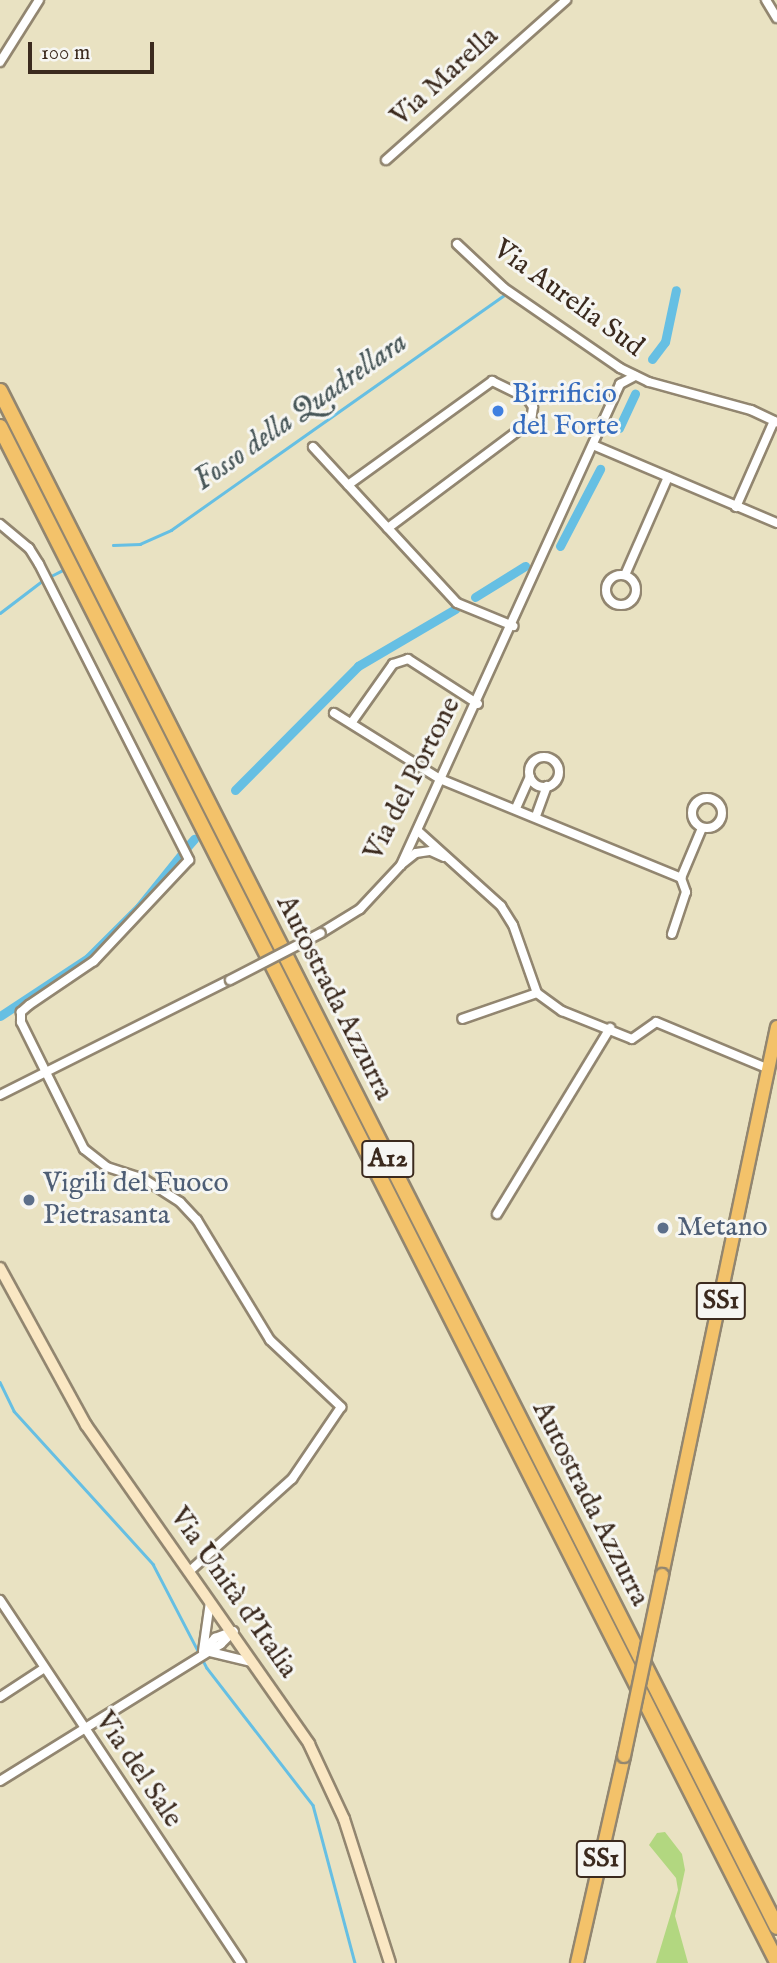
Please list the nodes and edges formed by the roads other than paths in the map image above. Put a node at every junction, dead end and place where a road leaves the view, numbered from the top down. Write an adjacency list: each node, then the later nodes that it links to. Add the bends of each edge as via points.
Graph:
1 (39, 0): 5 (street)
2 (566, 0): 6 (street, Via Marella)
3 (766, 0): 4 (street)
4 (777, 18)
5 (0, 62)
6 (386, 160)
7 (457, 244): 8 (street, Via Aurelia Sud, via 505,288)
8 (635, 376): 10 (street, Via Aurelia Sud); 12 (street, Via del Portone, via 620,384)
9 (0, 391): 55 (highway, Autostrada Azzurra / A12)
10 (775, 421): 16 (street)
11 (0, 427): 56 (highway, Autostrada Azzurra / A12)
12 (593, 445): 14 (street); 21 (street, Via del Portone)
13 (313, 447): 15 (street)
14 (668, 477): 16 (street); 20 (street)
15 (348, 485): 19 (street); 19 (street, via 492,381 527,398 533,407 531,422)
16 (736, 507): 17 (street)
17 (777, 523)
18 (0, 524): 41 (street, via 29,548 39,564 189,860 94,961 21,1012 21,1022)
19 (388, 528): 21 (street, via 457,603)
20 (625, 575)
21 (513, 626): 22 (street, Via del Portone)
22 (478, 704): 24 (street, via 408,659 393,664); 26 (street, Via del Portone)
23 (334, 713): 24 (street)
24 (352, 722): 26 (street)
25 (530, 777): 27 (street, via 539,786); 27 (street, via 533,762 551,759 558,776); 28 (street)
26 (440, 779): 28 (street); 31 (street, Via del Portone)
27 (547, 786): 29 (street)
28 (516, 808): 29 (street)
29 (537, 816): 34 (street)
30 (702, 828): 34 (street)
31 (418, 831): 32 (street); 33 (street, Via del Portone)
32 (456, 863): 33 (street, via 431,851 416,853); 36 (street, via 501,906 513,925)
33 (401, 865): 41 (street, Via del Portone, bridge, via 360,909 321,933)
34 (681, 878): 35 (street, via 686,892)
35 (672, 934)
36 (537, 993): 37 (street); 39 (street, via 562,1011)
37 (462, 1019)
38 (777, 1027): 40 (main road, SS1)
39 (610, 1028): 40 (street, via 632,1039 656,1022); 43 (street)
40 (769, 1069): 59 (main road, SS1, bridge)
41 (46, 1072): 42 (street, Via del Portone); 45 (street, via 84,1149 107,1167 144,1179 180,1202 197,1220 271,1340 341,1407 292,1479)
42 (0, 1095)
43 (496, 1214)
44 (0, 1268): 45 (main road, Via Unità d'Italia, via 35,1340 86,1425)
45 (190, 1571): 46 (main road, Via Unità d'Italia)
46 (210, 1598): 48 (main road, Via Unità d'Italia); 49 (street)
47 (0, 1601): 51 (street, Via del Sale)
48 (234, 1631): 49 (street, via 215,1638); 50 (main road, Via Unità d'Italia)
49 (203, 1651): 50 (street); 53 (street)
50 (257, 1664): 58 (main road, Via Unità d'Italia, via 309,1744 335,1797)
51 (43, 1670): 52 (street); 53 (street, Via del Sale)
52 (0, 1697)
53 (83, 1730): 54 (street); 57 (street, Via del Sale)
54 (0, 1780)
55 (777, 1927)
56 (777, 1962)
57 (241, 1963)
58 (390, 1963)
59 (577, 1963)

